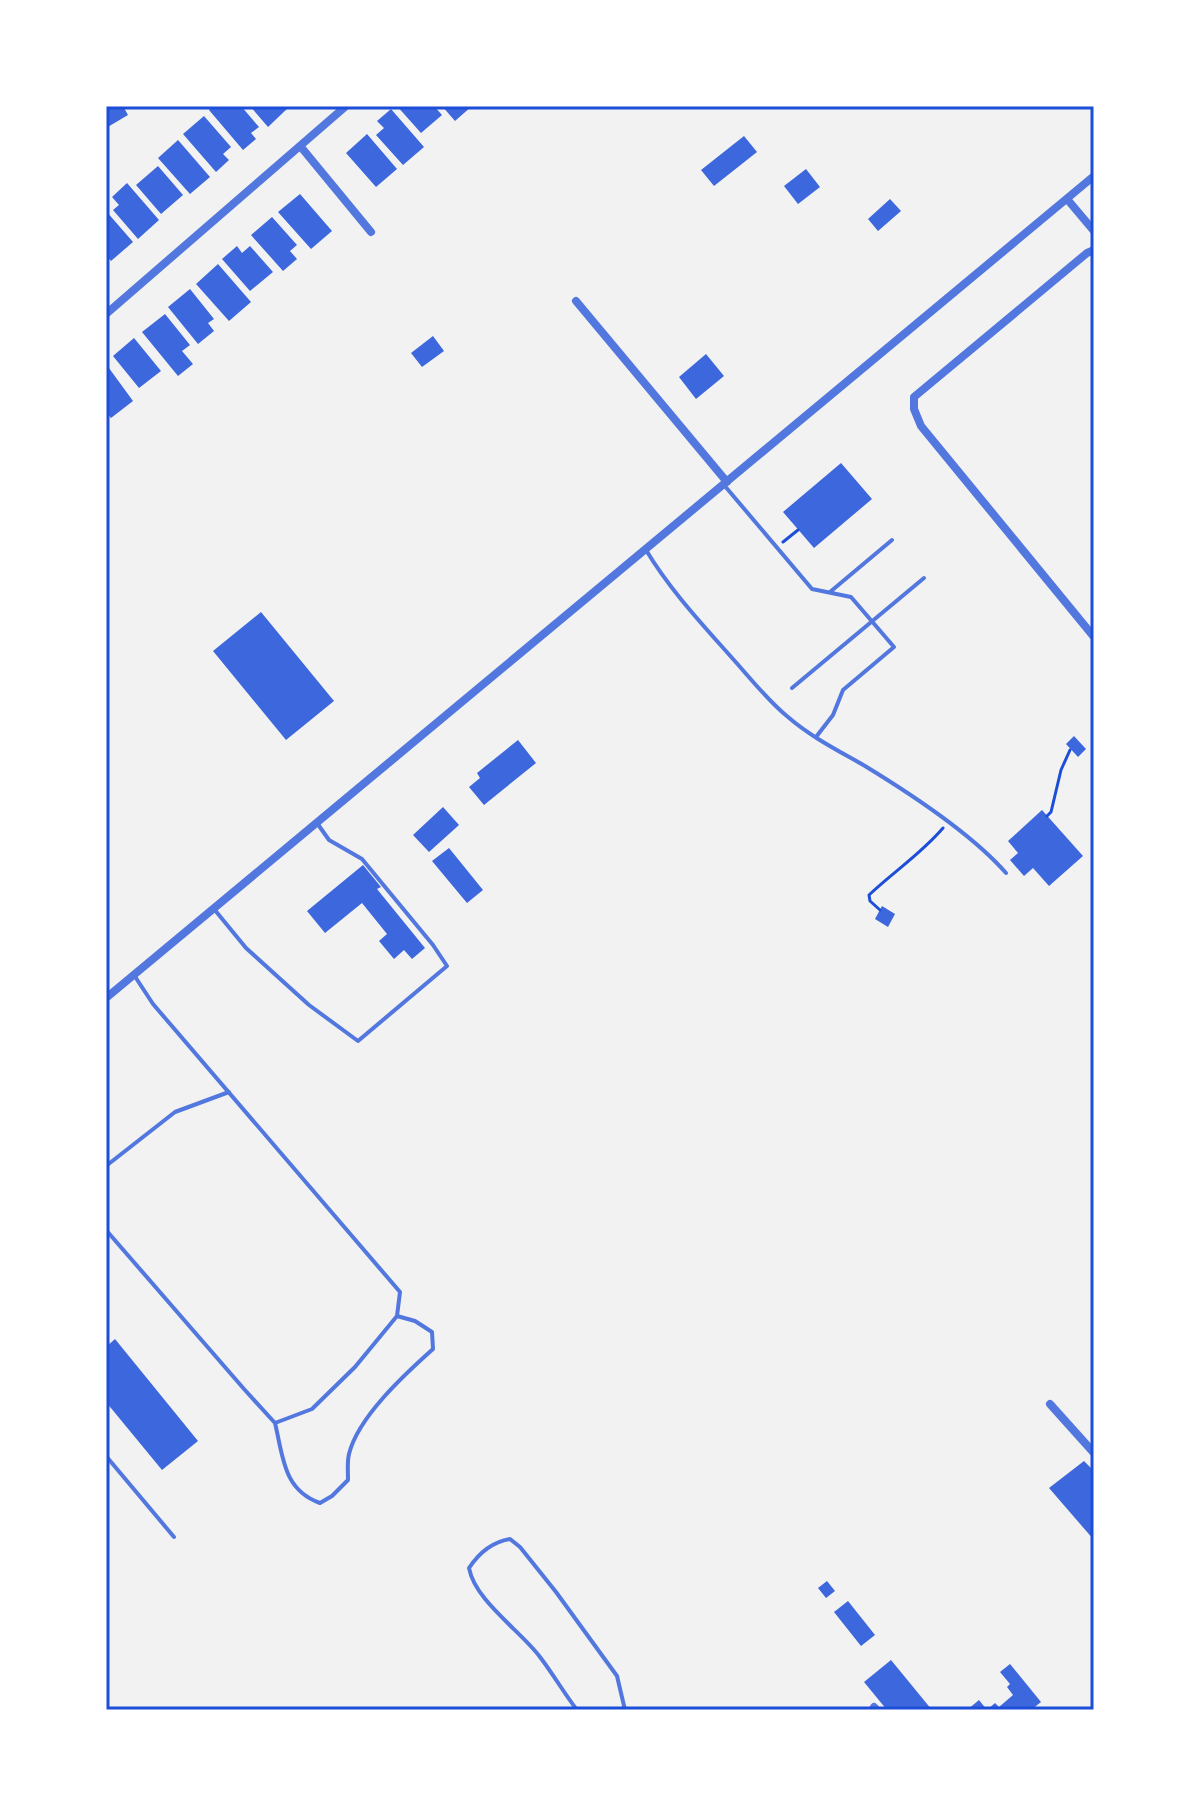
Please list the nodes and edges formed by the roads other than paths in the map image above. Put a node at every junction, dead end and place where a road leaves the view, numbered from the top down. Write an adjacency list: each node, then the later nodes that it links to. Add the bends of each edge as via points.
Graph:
1 (346, 106): 2 (street)
2 (301, 147): 6 (street); 9 (street)
3 (1094, 176): 4 (street)
4 (1067, 199): 5 (street); 10 (street)
5 (1094, 231)
6 (371, 232)
7 (1094, 250): 16 (street, via 914,397 921,426)
8 (576, 301): 10 (street)
9 (106, 314)
10 (726, 483): 12 (street); 14 (lane, via 812,589)
11 (892, 540): 14 (lane)
12 (646, 550): 18 (lane, via 687,607 758,687); 19 (street)
13 (924, 578): 15 (lane)
14 (829, 593): 15 (lane, via 851,597)
15 (872, 621): 17 (lane); 18 (lane, via 894,647 843,690)
16 (1094, 637)
17 (792, 688)
18 (816, 737): 20 (lane, via 935,812)
19 (317, 823): 21 (street); 21 (lane, via 329,840 362,859 447,966 358,1041 246,948)
20 (1006, 873)
21 (214, 909): 22 (street)
22 (134, 975): 23 (street); 24 (lane)
23 (106, 998)
24 (229, 1092): 25 (lane, via 175,1112); 27 (lane, via 400,1292)
25 (106, 1166)
26 (106, 1230): 29 (lane)
27 (397, 1316): 29 (lane, via 312,1409); 29 (lane, via 432,1332 433,1349 403,1375 358,1430 348,1480 332,1496 320,1503 305,1498 287,1476)
28 (1050, 1404): 30 (street)
29 (275, 1423)
30 (1094, 1453)
31 (106, 1456): 32 (lane)
32 (174, 1537)
33 (577, 1710): 34 (lane, via 471,1576 475,1559 497,1541 510,1539 520,1547 556,1592 617,1676)
34 (625, 1710)

